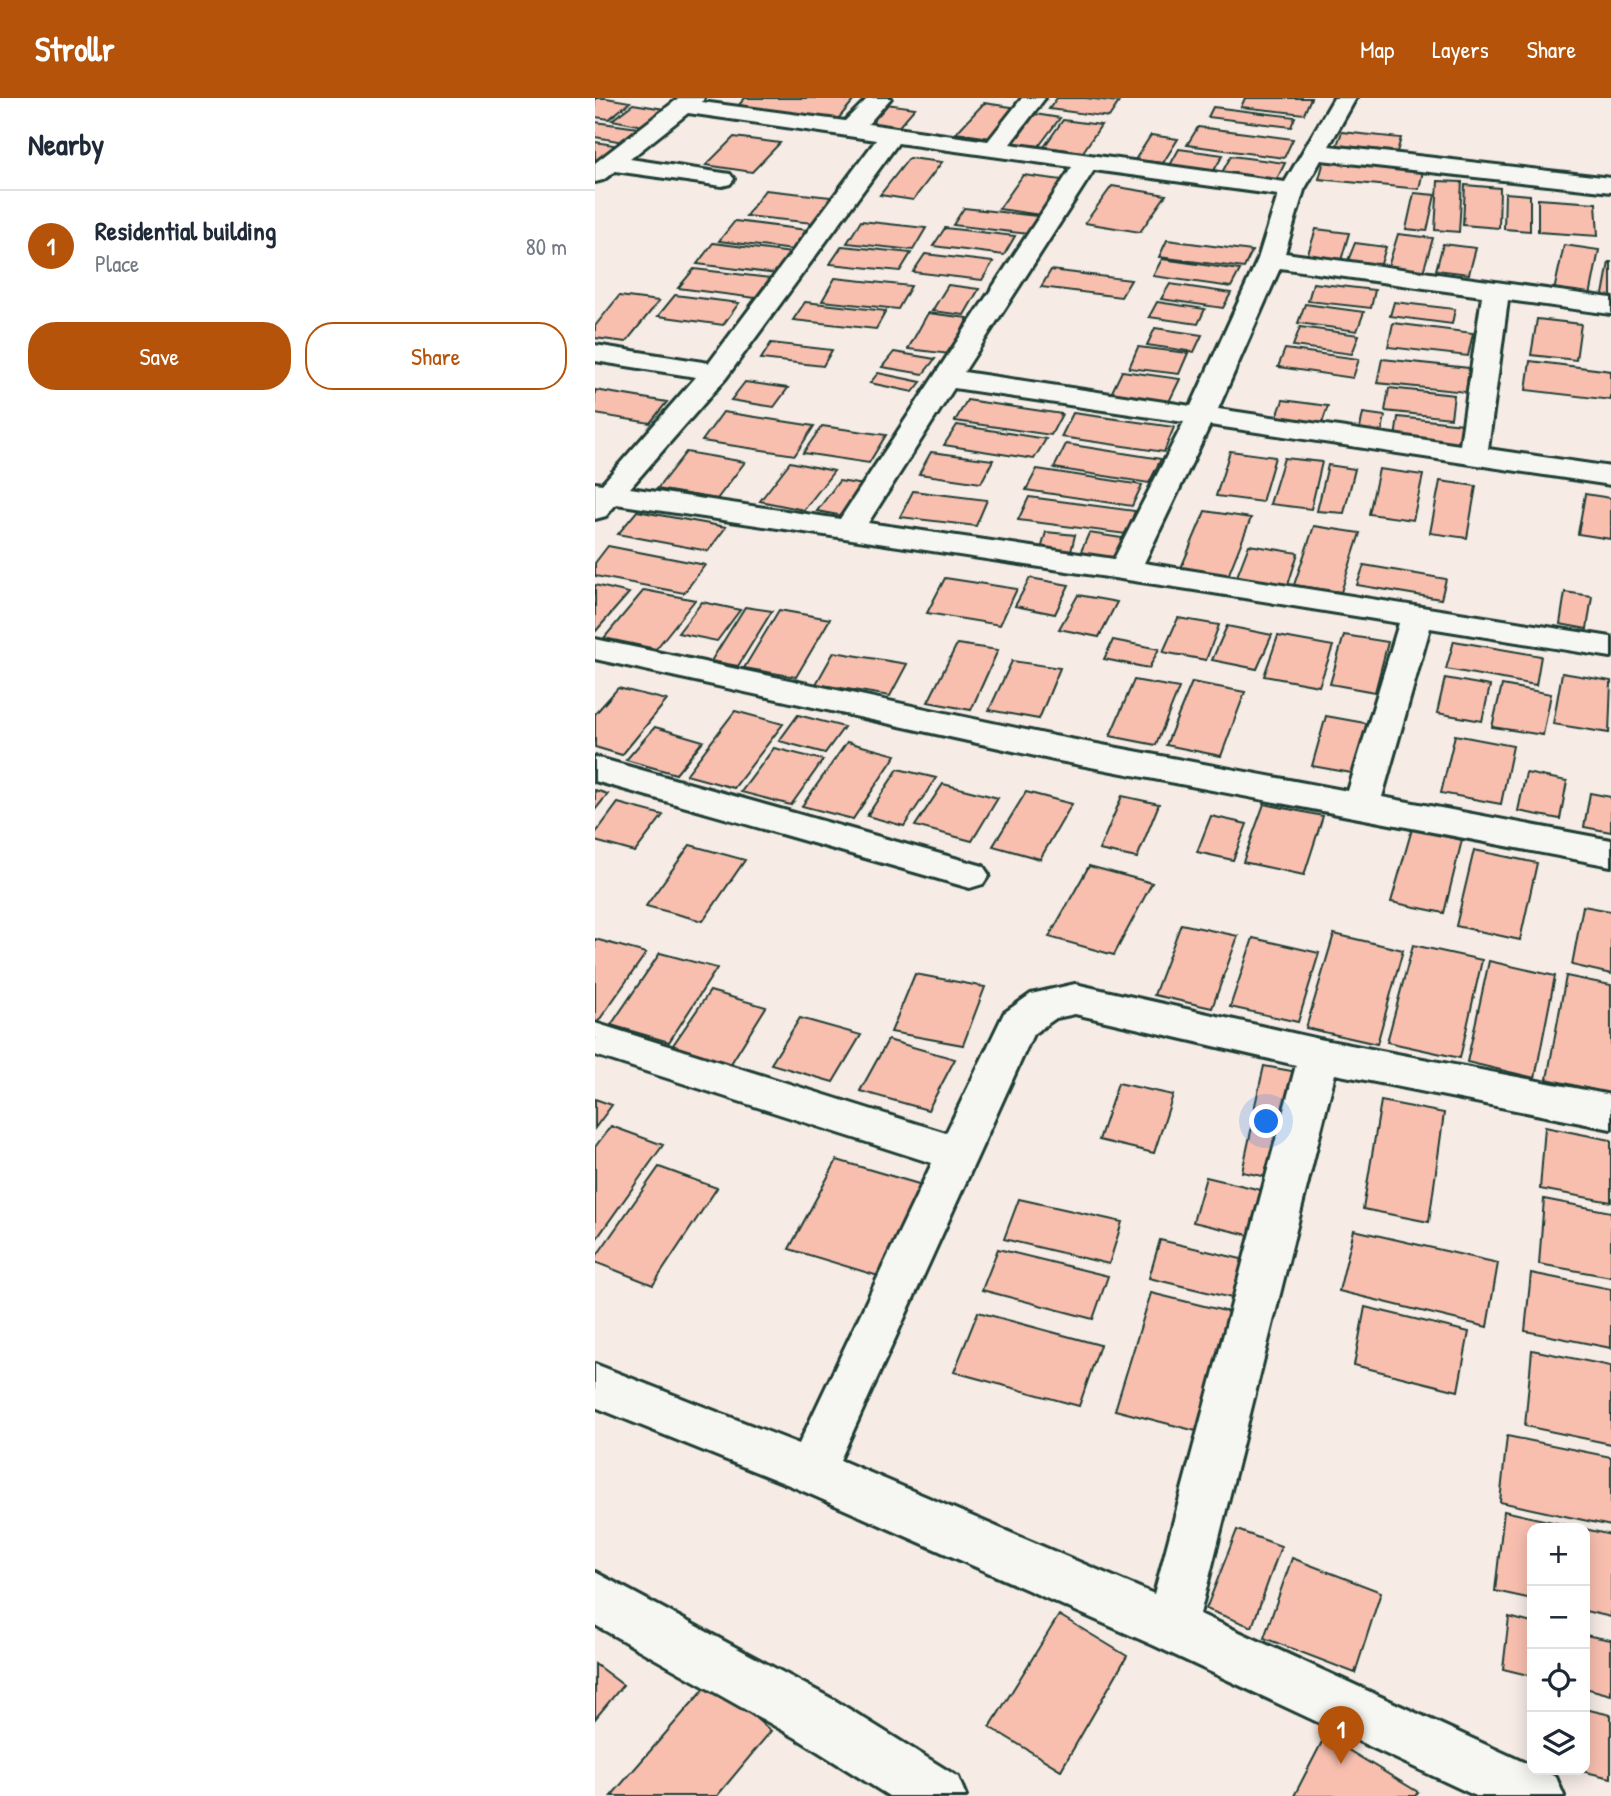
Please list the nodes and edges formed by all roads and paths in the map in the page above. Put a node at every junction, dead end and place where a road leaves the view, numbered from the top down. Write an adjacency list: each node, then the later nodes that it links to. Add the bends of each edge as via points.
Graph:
1 (880, 98): 5 (street)
2 (1034, 98): 7 (street)
3 (1345, 98): 8 (street)
4 (689, 102): 5 (street); 10 (street)
5 (851, 130): 6 (street)
6 (891, 136): 7 (street); 18 (street)
7 (995, 149): 9 (street)
8 (1315, 152): 12 (street); 13 (street)
9 (1087, 162): 13 (street); 19 (street)
10 (600, 169): 11 (street)
11 (722, 179)
12 (1611, 185)
13 (1292, 190): 14 (street)
14 (1271, 259): 15 (street); 20 (street)
15 (1496, 290): 16 (street); 21 (street)
16 (1611, 306)
17 (595, 353): 18 (street)
18 (716, 373): 23 (street)
19 (946, 378): 20 (street); 24 (street)
20 (1201, 415): 21 (street); 25 (street)
21 (1473, 455): 22 (street)
22 (1611, 476)
23 (600, 499): 24 (street)
24 (849, 528): 25 (street)
25 (1124, 571): 26 (street)
26 (1417, 617): 27 (street); 30 (street)
27 (1611, 648)
28 (595, 649): 30 (street, via 1054,748)
29 (595, 769): 32 (street)
30 (1362, 804): 31 (street)
31 (1611, 853)
32 (970, 875)
33 (595, 1039): 36 (street)
34 (1319, 1055): 35 (street); 36 (street, via 1075,999 1045,1005 1018,1024); 40 (street)
35 (1611, 1112)
36 (957, 1154): 38 (street)
37 (595, 1385): 38 (street)
38 (811, 1471): 40 (street)
39 (595, 1597): 41 (street, via 817,1720)
40 (1171, 1627): 42 (street)
41 (939, 1796)
42 (1537, 1796)

